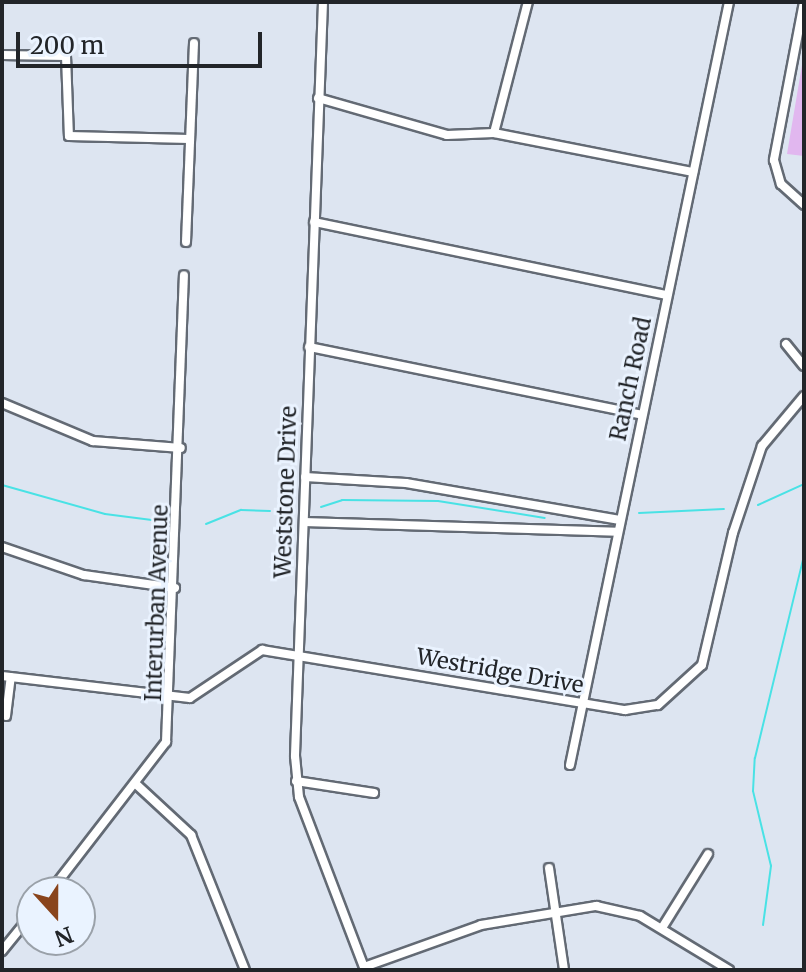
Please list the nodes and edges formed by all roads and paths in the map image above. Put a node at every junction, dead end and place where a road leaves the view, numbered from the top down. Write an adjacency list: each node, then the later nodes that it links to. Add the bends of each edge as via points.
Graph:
1 (323, 2): 7 (street, Weststone Drive)
2 (528, 2): 8 (street)
3 (729, 2): 10 (street, Ranch Road)
4 (804, 2): 11 (street, via 774,160 781,184)
5 (194, 43): 9 (street)
6 (2, 55): 9 (street, via 66,56 69,136)
7 (318, 98): 8 (street, via 435,133); 12 (street, Weststone Drive)
8 (494, 133): 10 (street)
9 (189, 139): 13 (street)
10 (693, 172): 15 (street, Ranch Road)
11 (804, 205)
12 (314, 222): 15 (street); 17 (street, Weststone Drive)
13 (186, 242)
14 (184, 275): 22 (street, Interurban Avenue)
15 (667, 295): 21 (street, Ranch Road)
16 (786, 344): 18 (street)
17 (309, 347): 21 (street); 23 (street, Weststone Drive)
18 (804, 366)
19 (804, 396): 32 (street, Westridge Drive, via 762,446 733,533 707,655 693,679 646,709)
20 (2, 403): 22 (street, via 93,441)
21 (642, 415): 24 (street, Ranch Road)
22 (181, 448): 28 (street, Interurban Avenue)
23 (305, 477): 24 (street, via 406,483); 25 (street, Weststone Drive)
24 (620, 520): 26 (street, Ranch Road)
25 (304, 522): 26 (street); 29 (street, Weststone Drive)
26 (617, 532): 32 (street, Ranch Road)
27 (2, 547): 28 (street, via 84,575)
28 (175, 588): 31 (street, Interurban Avenue)
29 (298, 655): 31 (street, Westridge Drive, via 255,650 210,690); 32 (street, Westridge Drive); 35 (street, Weststone Drive)
30 (6, 677): 31 (street, Westridge Drive); 33 (street)
31 (171, 698): 36 (street, Interurban Avenue, via 166,742)
32 (583, 704): 34 (street, Ranch Road)
33 (6, 716)
34 (570, 765)
35 (296, 781): 37 (street); 45 (street, Weststone Drive)
36 (137, 785): 40 (street, Interurban Avenue); 46 (street, via 191,835)
37 (374, 793)
38 (708, 854): 42 (street)
39 (549, 868): 41 (street)
40 (63, 876)
41 (553, 911): 42 (street, via 609,907); 45 (street, via 481,925); 47 (street)
42 (662, 928): 48 (street)
43 (16, 934): 44 (street)
44 (2, 951)
45 (365, 968)
46 (245, 970)
47 (564, 970)
48 (729, 970)

